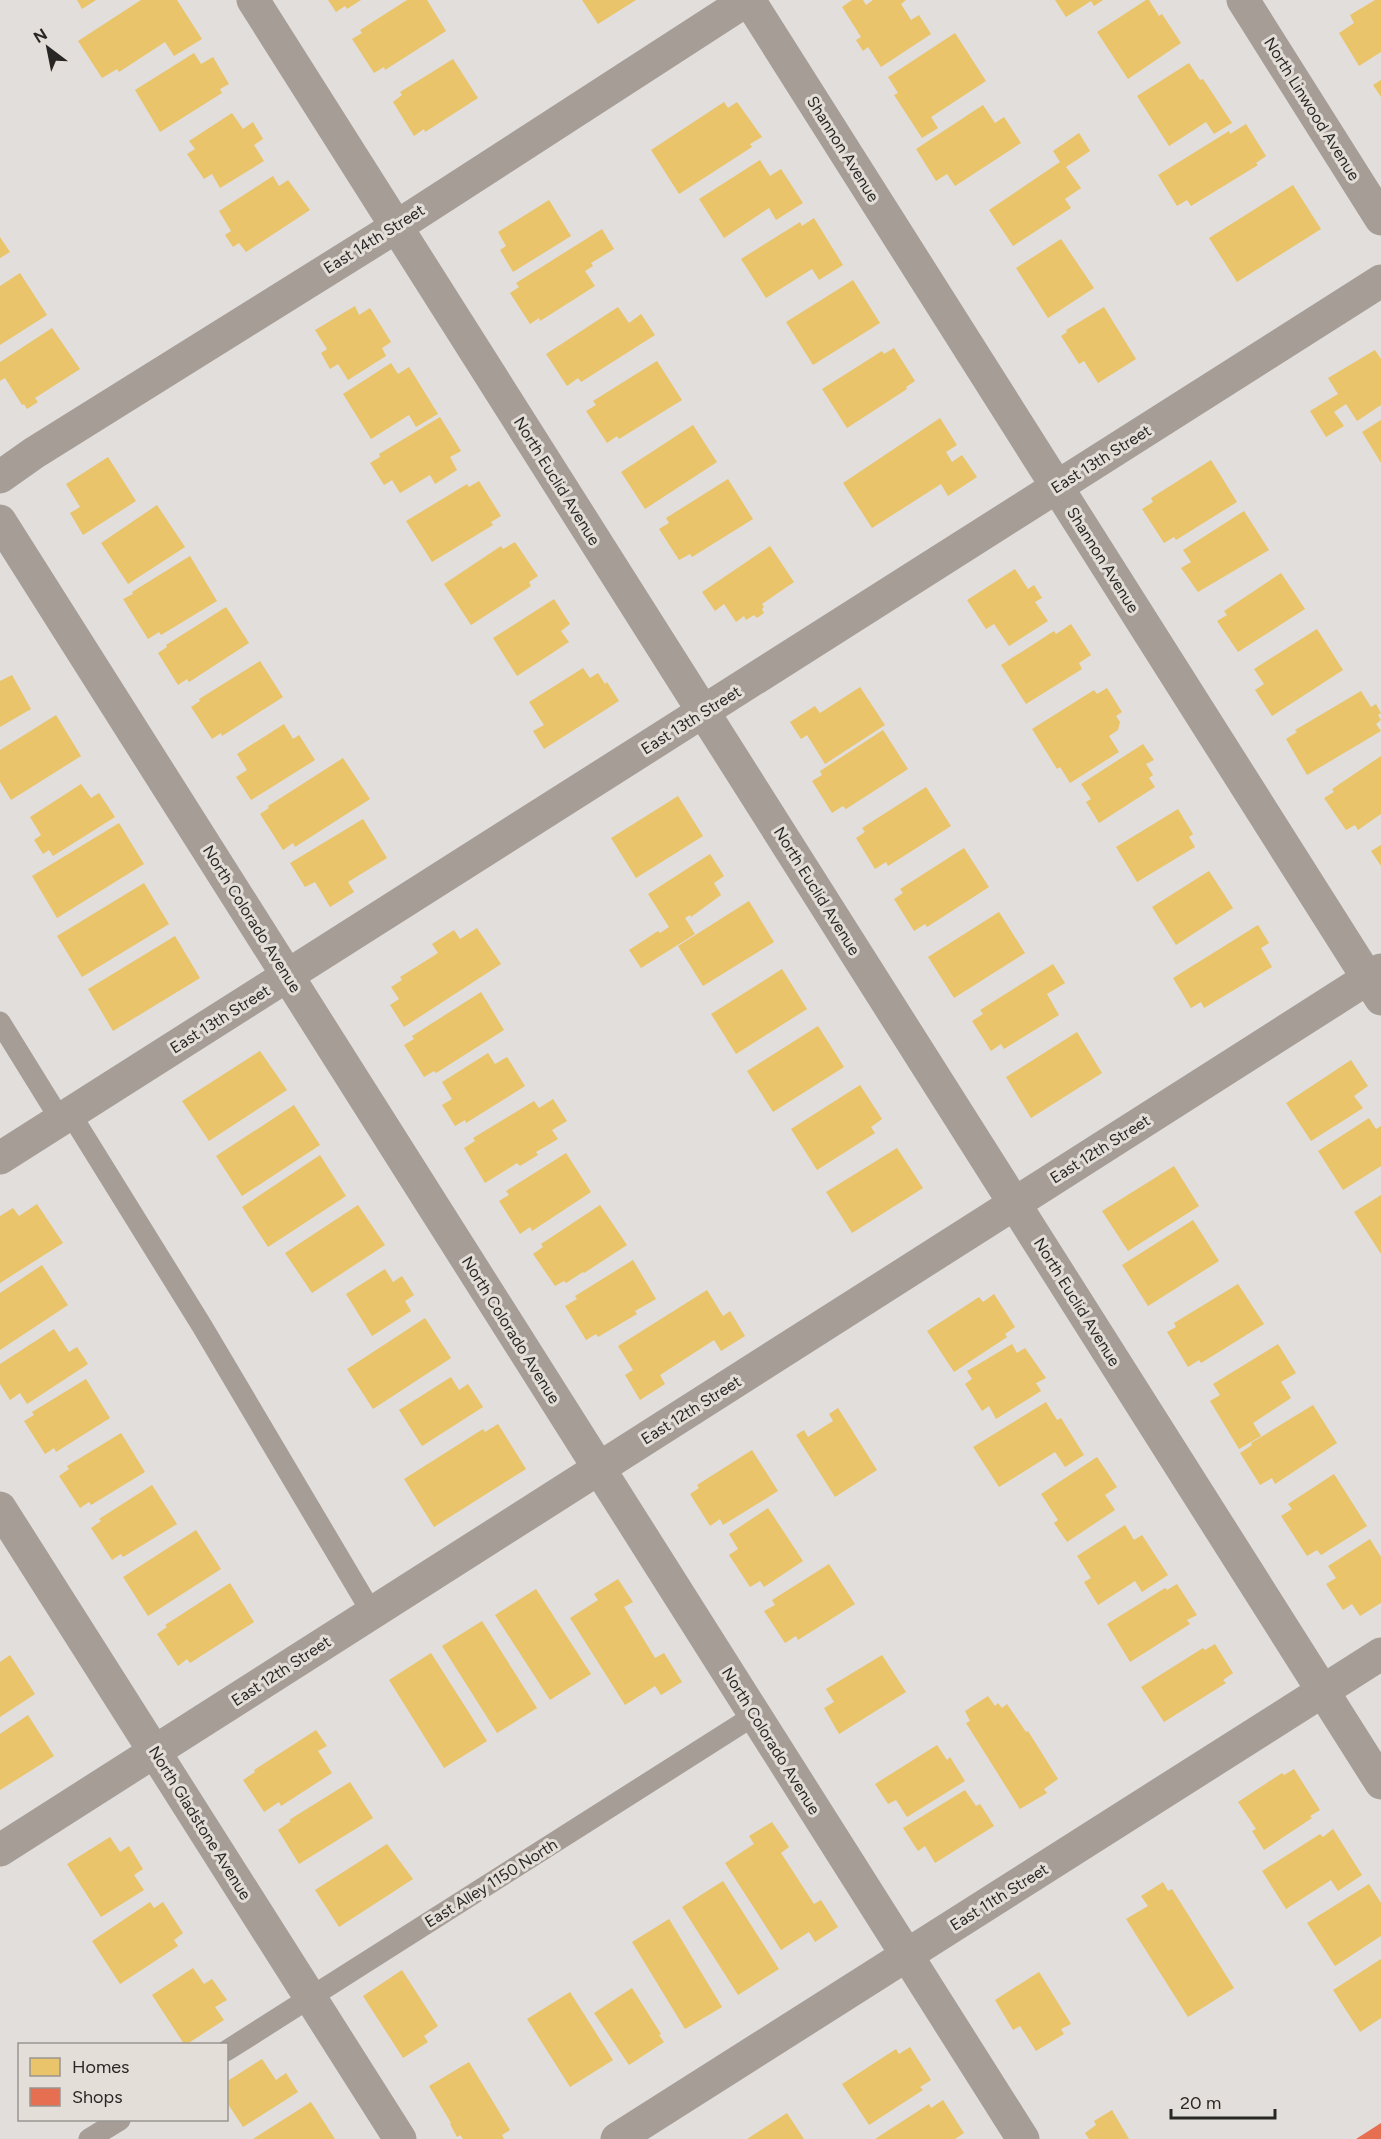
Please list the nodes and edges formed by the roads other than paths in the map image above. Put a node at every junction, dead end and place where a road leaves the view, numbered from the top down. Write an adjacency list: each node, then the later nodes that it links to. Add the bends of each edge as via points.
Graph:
1 (253, 0): 5 (street, North Euclid Avenue)
2 (748, 0): 5 (street, East 14th Street); 8 (street, Shannon Avenue)
3 (1243, 0): 4 (street, North Linwood Avenue)
4 (1381, 219)
5 (396, 226): 7 (street, East 14th Street); 10 (street, North Euclid Avenue)
6 (1381, 281): 8 (street, East 13th Street)
7 (0, 477)
8 (1057, 487): 10 (street, East 13th Street); 12 (street, Shannon Avenue)
9 (0, 521): 11 (street, North Colorado Avenue)
10 (703, 711): 11 (street, East 13th Street); 16 (street, North Euclid Avenue)
11 (287, 975): 14 (street, East 13th Street); 17 (street, North Colorado Avenue)
12 (1377, 983): 16 (street, East 12th Street)
13 (0, 1022): 14 (lane)
14 (65, 1116): 15 (street, East 13th Street); 19 (lane, via 202,1326)
15 (0, 1158)
16 (1015, 1204): 17 (street, East 12th Street); 21 (street, North Euclid Avenue)
17 (599, 1468): 19 (street, East 12th Street); 22 (street, North Colorado Avenue)
18 (0, 1508): 23 (street, North Gladstone Avenue)
19 (372, 1613): 23 (street, East 12th Street)
20 (1381, 1654): 21 (street, East 11th Street)
21 (1323, 1691): 24 (street, North Euclid Avenue); 26 (street, East 11th Street)
22 (755, 1715): 26 (street, North Colorado Avenue); 27 (lane, East Alley 1150 North)
23 (154, 1752): 25 (street, East 12th Street); 27 (street, North Gladstone Avenue)
24 (1381, 1783)
25 (0, 1850)
26 (907, 1956): 32 (street, East 11th Street); 33 (street, North Colorado Avenue)
27 (310, 1998): 28 (lane, East Alley 1150 North); 31 (street, North Gladstone Avenue)
28 (228, 2050)
29 (118, 2121): 30 (lane)
30 (89, 2139)
31 (400, 2139)
32 (617, 2139)
33 (1023, 2139)

